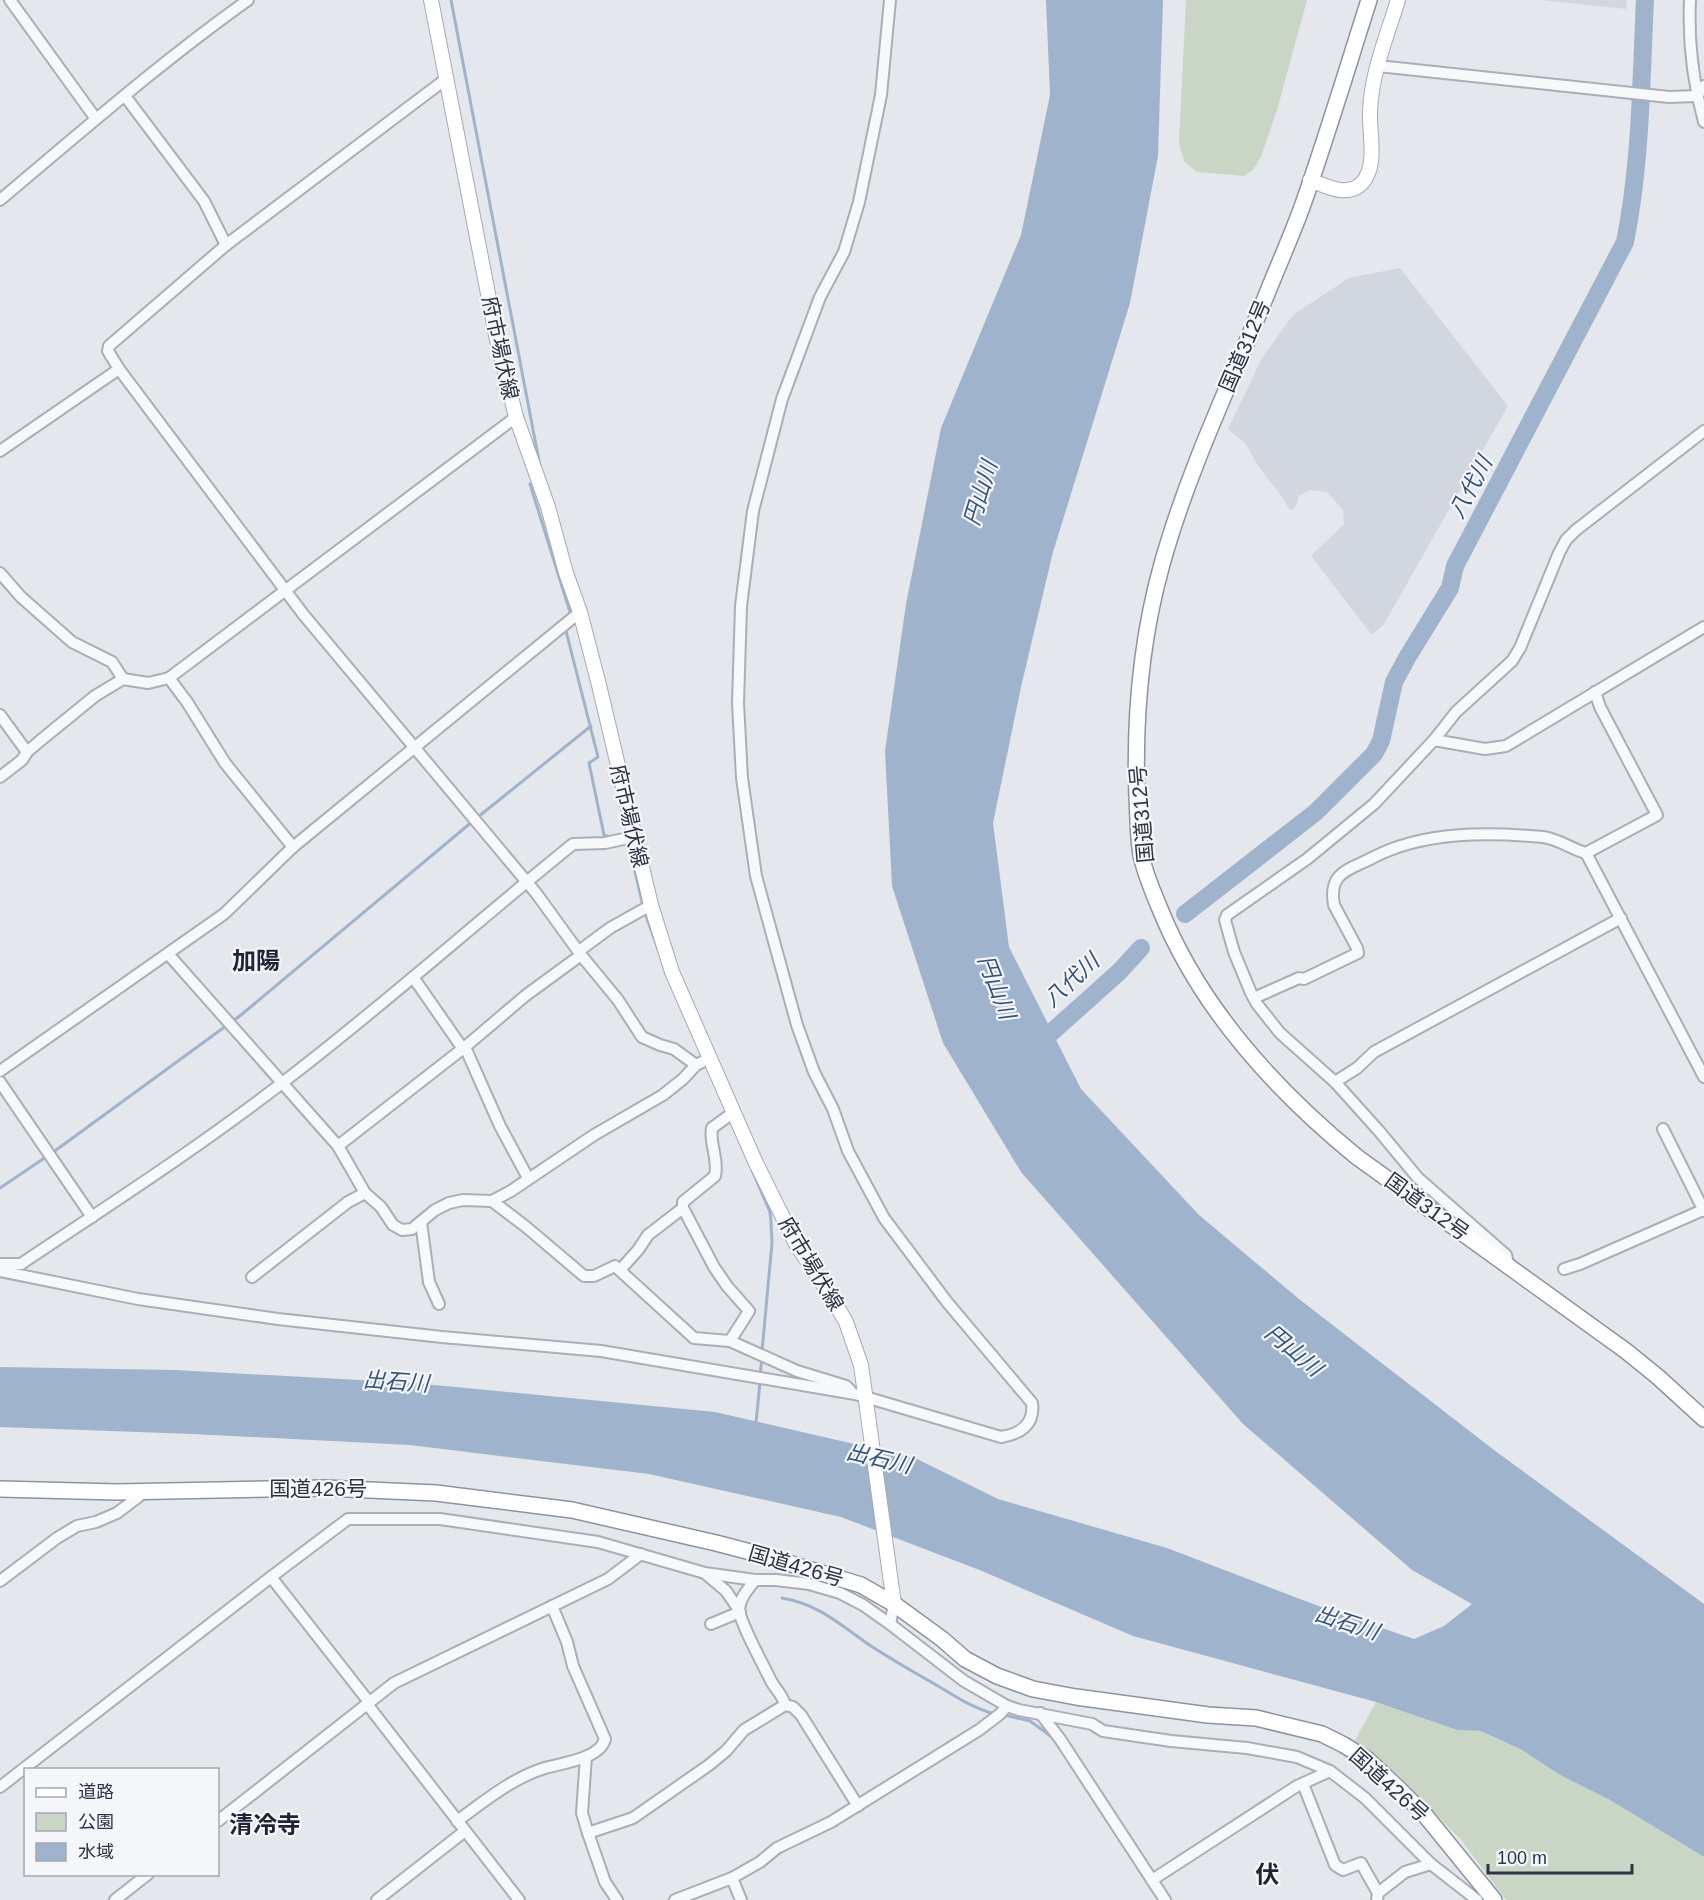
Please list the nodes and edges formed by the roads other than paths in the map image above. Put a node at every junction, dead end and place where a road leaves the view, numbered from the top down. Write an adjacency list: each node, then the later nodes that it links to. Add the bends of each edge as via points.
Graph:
1 (10, 0): 13 (street)
2 (248, 0): 11 (street)
3 (431, 0): 9 (main road, 府市場伏線)
4 (890, 0): 70 (street, via 881,95 859,202 844,252 820,297 782,399 753,511 741,606 738,703 742,778 756,876 797,1025 848,1151 884,1218 947,1302 1032,1403 1034,1412 1017,1434 1001,1437)
5 (1369, 0): 15 (highway, 国道312号)
6 (1398, 0): 8 (main road)
7 (1690, 0): 12 (street)
8 (1378, 66): 12 (street, via 1668,97); 15 (main road, via 1370,110 1368,175 1360,185 1348,190 1335,190)
9 (446, 79): 17 (street); 19 (main road, 府市場伏線)
10 (1704, 86): 12 (street)
11 (125, 96): 13 (street); 17 (street, via 204,201)
12 (1697, 96): 14 (street)
13 (96, 118): 16 (street)
14 (1704, 122)
15 (1310, 180): 63 (highway, 国道312号, via 1187,489 1162,562 1148,618 1138,720 1136,776 1141,855 1166,924 1186,963 1227,1024 1282,1090 1326,1132)
16 (0, 200)
17 (226, 245): 18 (street, via 110,346 108,351)
18 (119, 369): 21 (street); 23 (street)
19 (516, 417): 23 (street); 24 (main road, 府市場伏線)
20 (1704, 431): 30 (street, via 1566,540 1512,661 1456,712)
21 (0, 451)
22 (0, 573): 27 (street, via 72,642 112,662)
23 (285, 590): 26 (street); 31 (street)
24 (580, 612): 31 (street); 34 (main road, 府市場伏線)
25 (1704, 627): 28 (street)
26 (169, 678): 27 (street, via 148,683); 35 (street, via 225,763)
27 (123, 679): 32 (street, via 95,696)
28 (1595, 692): 30 (street, via 1506,746 1485,749); 36 (street, via 1657,815)
29 (0, 715): 32 (street)
30 (1434, 740): 43 (street, via 1374,804 1307,859 1227,915 1228,934)
31 (414, 748): 35 (street); 37 (street)
32 (27, 752): 33 (street)
33 (0, 777)
34 (633, 837): 37 (street, via 573,844); 38 (main road, 府市場伏線)
35 (293, 847): 41 (street, via 224,914)
36 (1586, 853): 39 (street); 43 (street, via 1545,837 1494,835 1440,837 1391,848 1344,870 1338,877 1332,898 1358,953)
37 (526, 882): 40 (street); 42 (street)
38 (651, 905): 40 (street, via 624,919); 45 (main road, 府市場伏線, via 672,972)
39 (1621, 918): 48 (street); 50 (street, via 1374,1052)
40 (580, 953): 44 (street); 46 (street, via 642,1037 674,1049)
41 (169, 955): 47 (street); 51 (street)
42 (413, 977): 44 (street); 51 (street)
43 (1254, 998): 50 (street, via 1280,1033)
44 (464, 1048): 54 (street); 55 (street)
45 (711, 1058): 46 (street); 52 (main road, 府市場伏線)
46 (696, 1065): 55 (street, via 663,1095)
47 (0, 1071)
48 (1704, 1077)
49 (0, 1082): 60 (street)
50 (1335, 1082): 63 (street, via 1418,1178 1506,1255)
51 (283, 1083): 54 (street); 60 (street)
52 (734, 1112): 58 (street, via 712,1128 715,1176 683,1202); 70 (main road, 府市場伏線, via 796,1244 846,1322 861,1365)
53 (1663, 1129): 59 (street)
54 (338, 1146): 56 (street)
55 (528, 1178): 57 (street)
56 (365, 1193): 61 (street, via 402,1230); 67 (street)
57 (492, 1201): 61 (street, via 449,1203); 66 (street, via 585,1276 615,1266)
58 (683, 1208): 66 (street, via 648,1235); 69 (street, via 714,1267 750,1311)
59 (1704, 1210): 64 (street)
60 (92, 1217): 62 (street, via 21,1264)
61 (422, 1222): 68 (street, via 429,1282)
62 (0, 1264)
63 (1509, 1267): 71 (highway, 国道312号, via 1626,1351)
64 (1563, 1269)
65 (0, 1270): 70 (street, via 154,1301 278,1318 601,1351)
66 (620, 1270): 69 (street, via 694,1338)
67 (252, 1277)
68 (439, 1304)
69 (730, 1341): 70 (street, via 797,1371 846,1386)
70 (863, 1401): 79 (main road, 府市場伏線)
71 (1704, 1419)
72 (0, 1489): 73 (highway, 国道426号)
73 (146, 1491): 78 (street, via 117,1513 77,1526 57,1538); 79 (highway, 国道426号, via 397,1490 572,1510 762,1555 861,1585)
74 (641, 1554): 75 (street); 76 (street, via 578,1538 440,1519 348,1519); 80 (street, via 608,1579)
75 (705, 1573): 77 (street); 81 (street, via 726,1591)
76 (271, 1577): 84 (street); 90 (street)
77 (755, 1580): 81 (street, via 743,1595); 83 (street, via 800,1582 840,1593)
78 (0, 1581)
79 (894, 1604): 83 (street); 112 (highway, 国道426号, via 965,1659 1033,1689 1208,1715 1256,1718 1322,1734 1368,1760 1399,1789)
80 (552, 1606): 84 (street, via 394,1683); 88 (street, via 605,1739)
81 (740, 1611): 82 (street); 85 (street)
82 (711, 1624)
83 (890, 1624): 86 (street, via 964,1681)
84 (368, 1703): 95 (street); 96 (street)
85 (785, 1705): 94 (street, via 801,1715); 98 (street, via 744,1730 710,1765 633,1818)
86 (1007, 1706): 87 (street); 94 (street, via 979,1730)
87 (1040, 1713): 91 (street, via 1092,1724 1103,1731 1296,1757); 102 (street)
88 (586, 1757): 96 (street, via 514,1780); 98 (street, via 582,1813)
89 (24, 1768): 93 (street)
90 (25, 1768)
91 (1330, 1771): 92 (street); 99 (street, via 1365,1798)
92 (1303, 1784): 102 (street); 103 (street, via 1335,1865 1343,1870 1361,1863)
93 (0, 1787)
94 (858, 1806): 101 (street, via 777,1848)
95 (219, 1820)
96 (458, 1821): 97 (street)
97 (465, 1831): 105 (street); 106 (street)
98 (588, 1833): 107 (street, via 605,1882)
99 (1431, 1864): 103 (street, via 1405,1872); 111 (street)
100 (147, 1876): 104 (street)
101 (732, 1878): 108 (street); 109 (street)
102 (1152, 1880): 110 (street)
103 (1377, 1897)
104 (115, 1900)
105 (377, 1900)
106 (519, 1900)
107 (617, 1900)
108 (675, 1900)
109 (741, 1900)
110 (1165, 1900)
111 (1477, 1900)
112 (1494, 1900)

